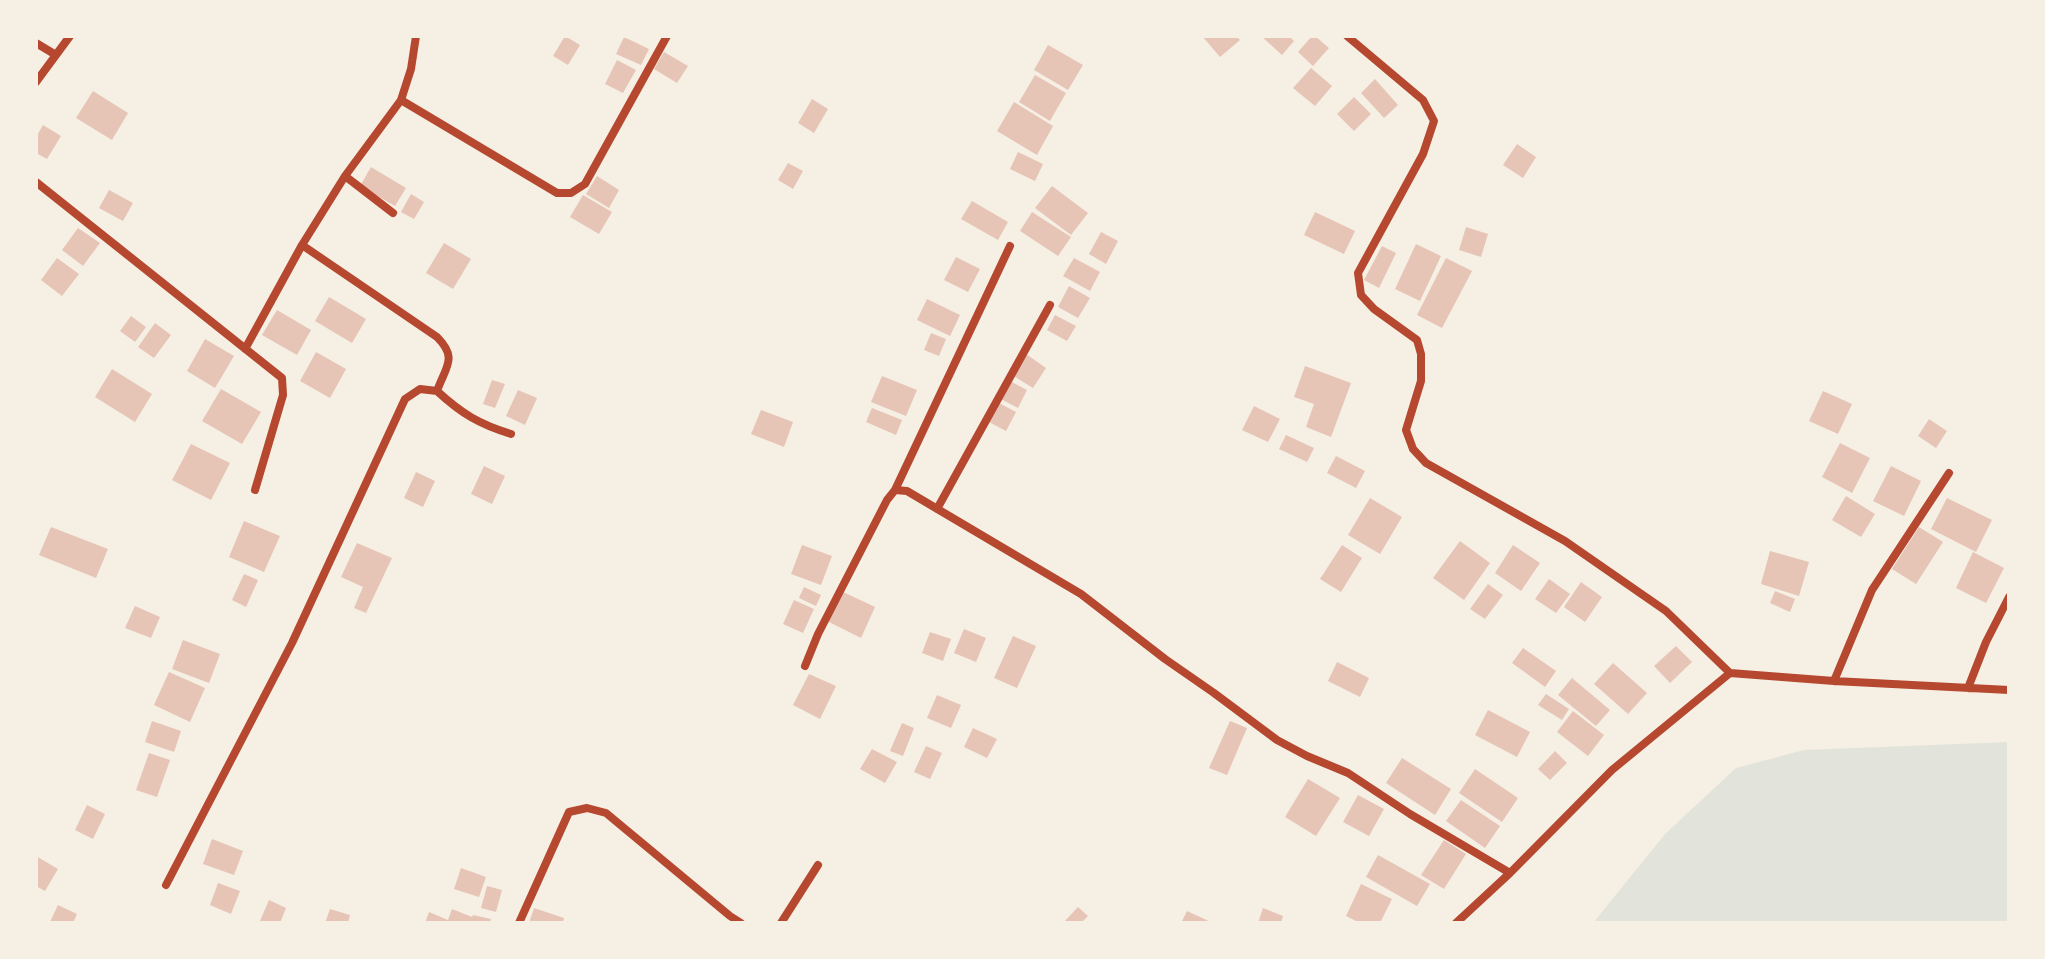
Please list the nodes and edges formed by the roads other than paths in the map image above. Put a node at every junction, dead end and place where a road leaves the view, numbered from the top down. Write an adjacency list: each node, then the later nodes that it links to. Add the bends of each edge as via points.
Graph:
1 (70, 36): 6 (street)
2 (416, 36): 8 (street)
3 (667, 36): 8 (street, via 585,184 571,193 557,193)
4 (1347, 36): 24 (street, via 1423,100 1434,121 1423,154 1358,273 1361,295 1417,340 1421,381 1406,430 1413,449 1426,463 1565,541 1666,611)
5 (36, 43): 6 (street)
6 (56, 55): 7 (street)
7 (36, 82)
8 (401, 100): 9 (street)
9 (345, 176): 11 (street); 12 (street)
10 (36, 182): 15 (street)
11 (393, 213)
12 (302, 245): 15 (street); 16 (street, via 447,346 449,359)
13 (1010, 246): 20 (street)
14 (1050, 305): 21 (street)
15 (245, 349): 19 (street, via 282,378 283,395)
16 (437, 391): 17 (street, via 485,426); 30 (street, via 420,389 405,399 292,643)
17 (511, 434)
18 (1949, 473): 25 (street, via 1872,590)
19 (255, 490)
20 (895, 490): 21 (street, via 907,491); 23 (street)
21 (937, 509): 29 (street, via 1081,594 1277,740 1348,773)
22 (2009, 597): 26 (street)
23 (805, 666)
24 (1730, 673): 25 (street); 29 (street, via 1612,770)
25 (1834, 681): 26 (street)
26 (1968, 688): 27 (street)
27 (2009, 690)
28 (818, 865): 33 (street)
29 (1510, 873): 34 (street)
30 (166, 885)
31 (519, 923): 32 (street, via 569,812 587,808 606,813)
32 (741, 923)
33 (781, 923)
34 (1456, 923)

